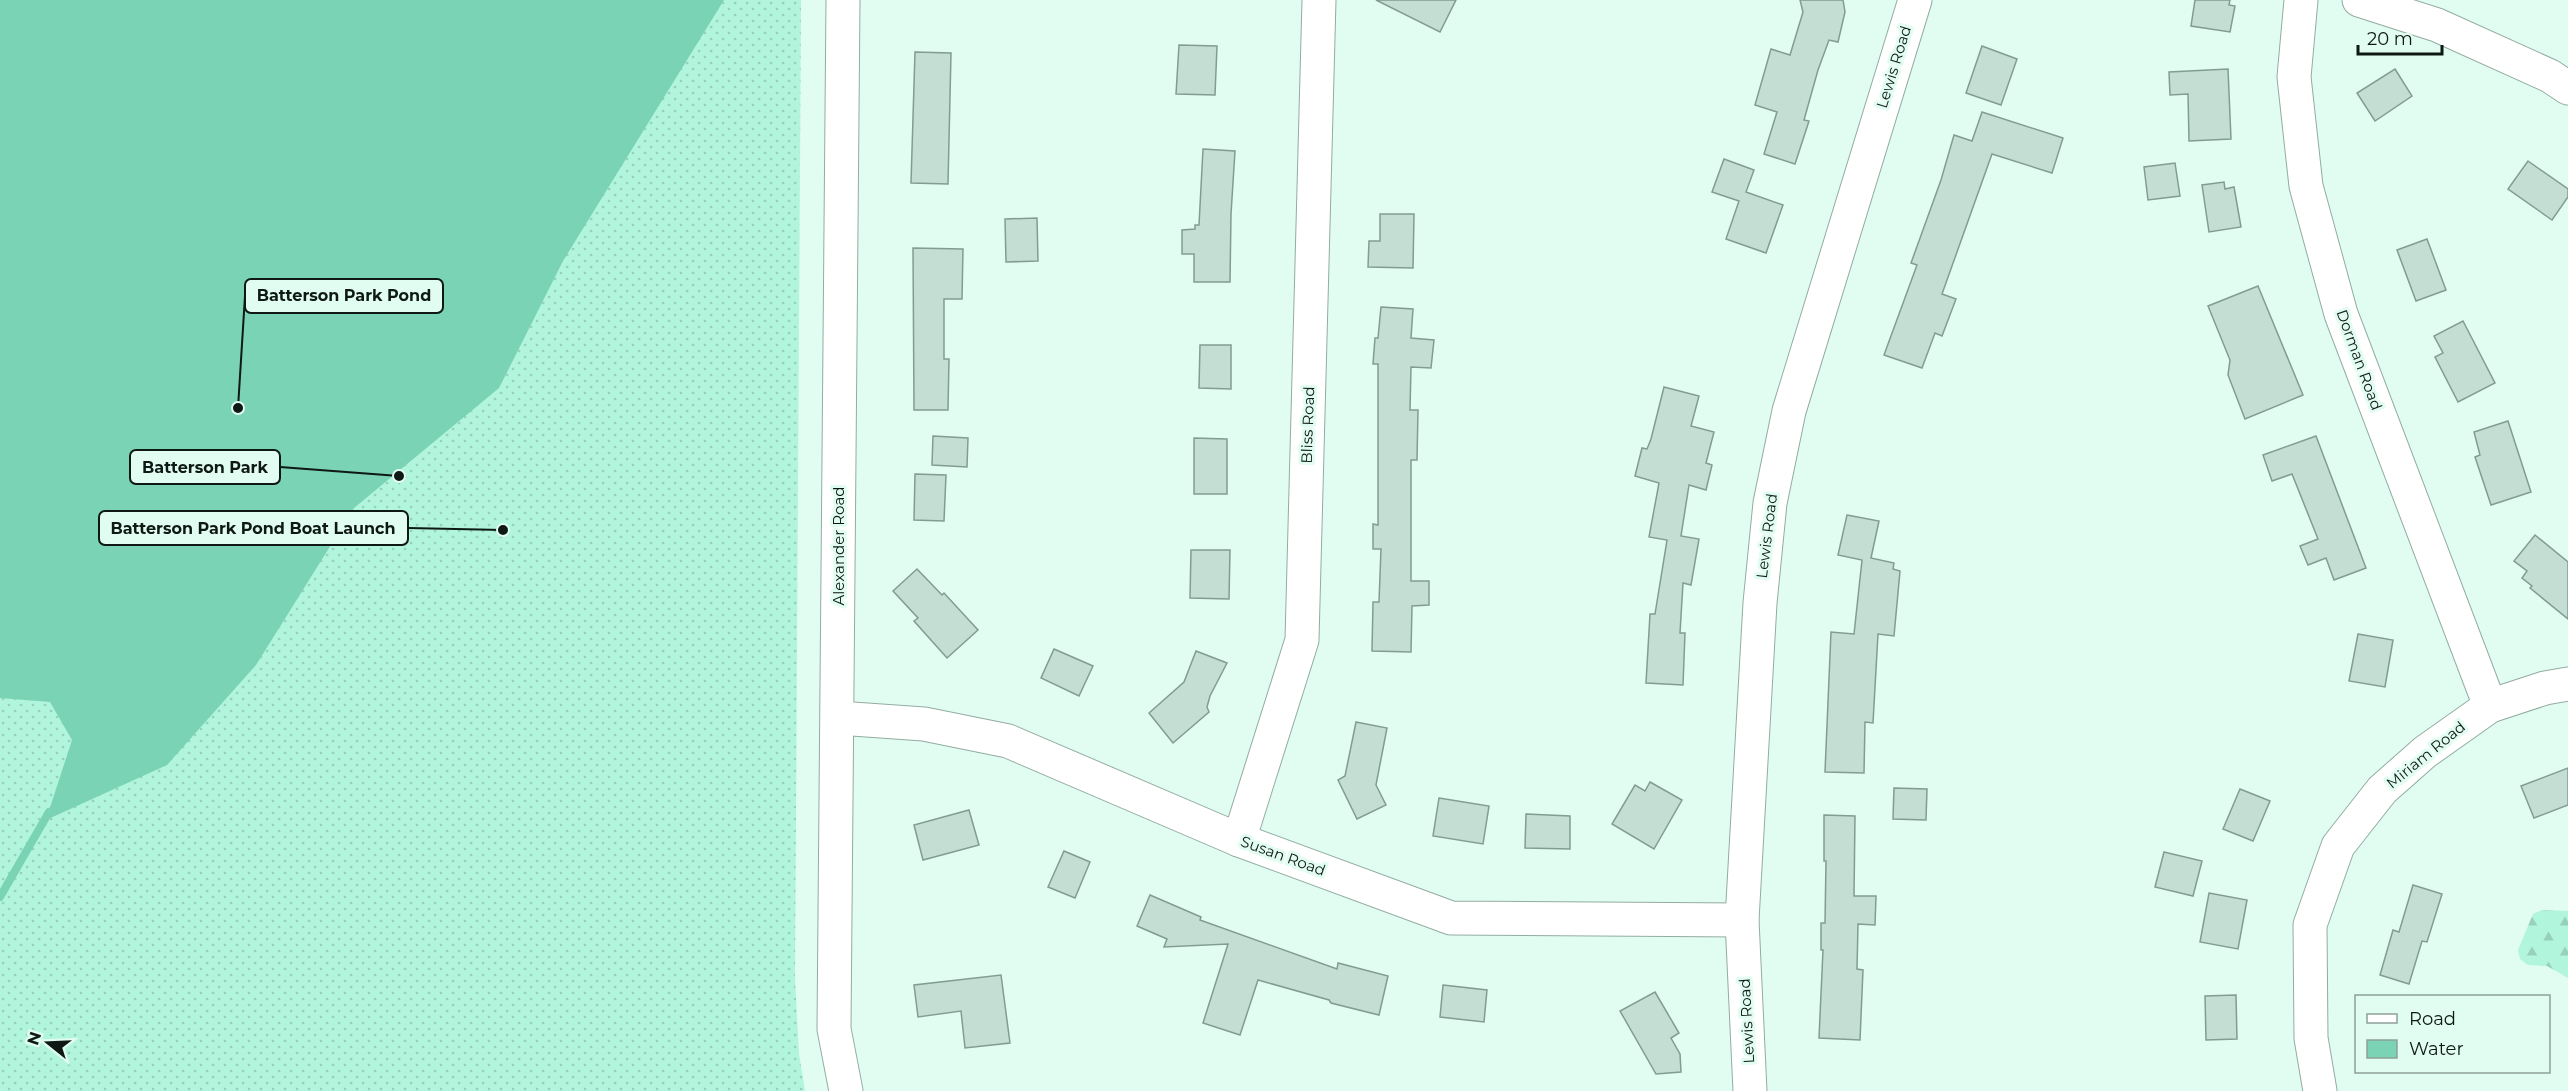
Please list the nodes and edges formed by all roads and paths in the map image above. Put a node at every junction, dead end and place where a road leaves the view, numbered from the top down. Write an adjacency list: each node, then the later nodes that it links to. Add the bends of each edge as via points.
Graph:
1 (843, 0): 9 (street, Alexander Road)
2 (1319, 0): 10 (street, Bliss Road, via 1302,640)
3 (1915, 0): 11 (street, Lewis Road, via 1789,411 1770,503 1760,603)
4 (2301, 0): 8 (street, Dorman Road, via 2294,77 2309,196 2341,314)
5 (2359, 0): 6 (street, via 2437,25 2550,76)
6 (2568, 88)
7 (2568, 684): 8 (street, Miriam Road)
8 (2490, 706): 14 (street, Miriam Road, via 2425,752 2382,790 2338,846 2310,926 2311,1038)
9 (838, 718): 10 (street, Susan Road, via 924,724 1008,741); 12 (street, Alexander Road, via 834,1029)
10 (1239, 840): 11 (street, Susan Road, via 1451,918)
11 (1742, 920): 13 (street, Lewis Road)
12 (846, 1091)
13 (1750, 1091)
14 (2320, 1091)

